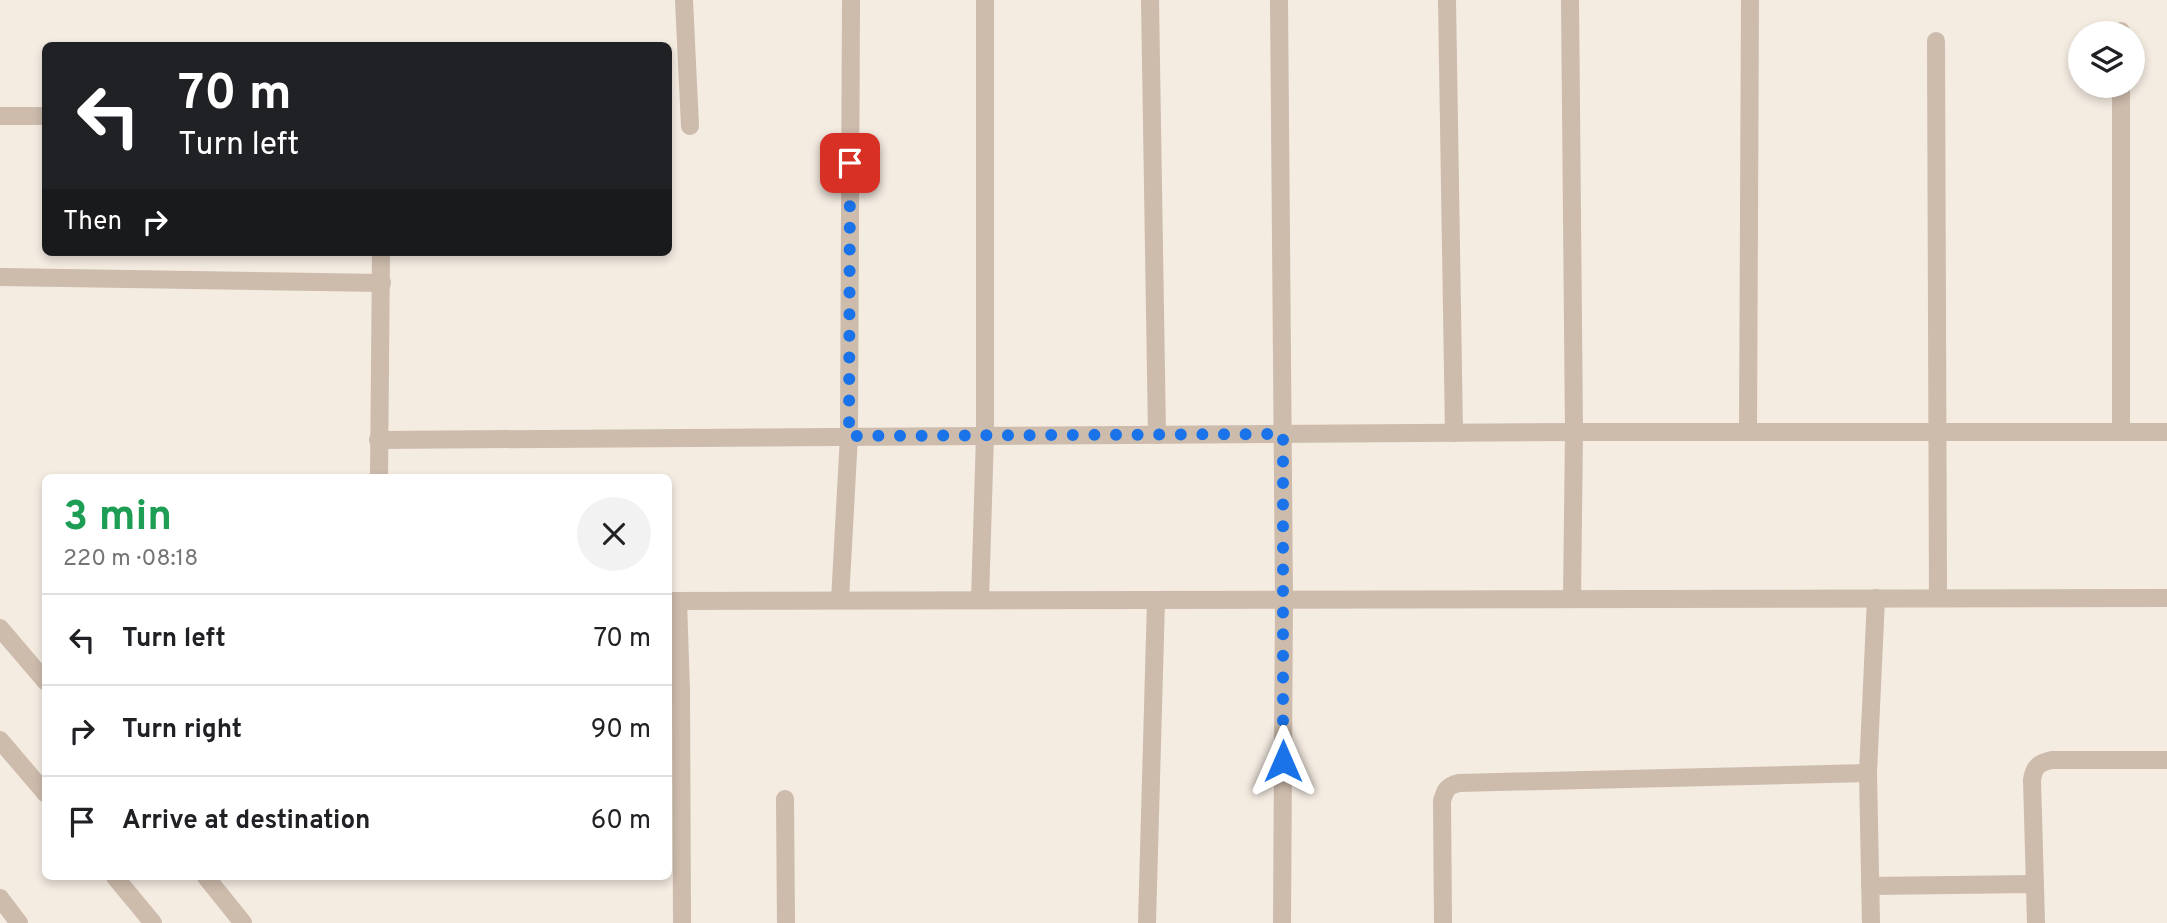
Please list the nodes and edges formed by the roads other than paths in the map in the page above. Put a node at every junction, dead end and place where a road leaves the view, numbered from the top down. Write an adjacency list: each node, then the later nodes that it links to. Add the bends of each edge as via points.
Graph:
1 (684, 0): 13 (street)
2 (851, 0): 26 (street)
3 (985, 0): 24 (street)
4 (1150, 0): 25 (street)
5 (1279, 0): 23 (street)
6 (1447, 0): 22 (street)
7 (1570, 0): 17 (street)
8 (1750, 0): 18 (street)
9 (1936, 41): 19 (street)
10 (2121, 98): 20 (street)
11 (0, 116): 12 (street)
12 (42, 116)
13 (690, 125)
14 (381, 256): 16 (street)
15 (0, 277): 16 (street)
16 (382, 283): 27 (street)
17 (1574, 432): 18 (street); 22 (street); 33 (street)
18 (1748, 432): 19 (street)
19 (1937, 432): 20 (street); 30 (street)
20 (2120, 432): 21 (street)
21 (2167, 432)
22 (1454, 433): 23 (street)
23 (1283, 434): 25 (street); 32 (street)
24 (985, 435): 25 (street); 26 (street); 35 (street)
25 (1157, 435)
26 (849, 436): 27 (street); 34 (street)
27 (378, 440): 28 (street)
28 (379, 474)
29 (1876, 598): 30 (street); 33 (street); 42 (street)
30 (1938, 598): 31 (street)
31 (2167, 598)
32 (1284, 599): 33 (street); 36 (street); 56 (street)
33 (1572, 599)
34 (840, 600): 35 (street); 37 (street)
35 (980, 600): 36 (street)
36 (1156, 600): 55 (street)
37 (673, 601): 53 (street, via 681,691)
38 (0, 628): 39 (street)
39 (42, 677)
40 (0, 740): 43 (street)
41 (2167, 760): 47 (street, via 2052,760 2034,768)
42 (1868, 773): 48 (street); 57 (street, via 1450,785 1442,801)
43 (42, 789)
44 (785, 799): 54 (street)
45 (117, 880): 51 (street)
46 (208, 880): 52 (street)
47 (2034, 884): 48 (street); 59 (street)
48 (1870, 887): 58 (street)
49 (0, 898): 50 (street)
50 (19, 923)
51 (153, 923)
52 (243, 923)
53 (682, 923)
54 (786, 923)
55 (1147, 923)
56 (1282, 923)
57 (1443, 923)
58 (1871, 923)
59 (2036, 923)

